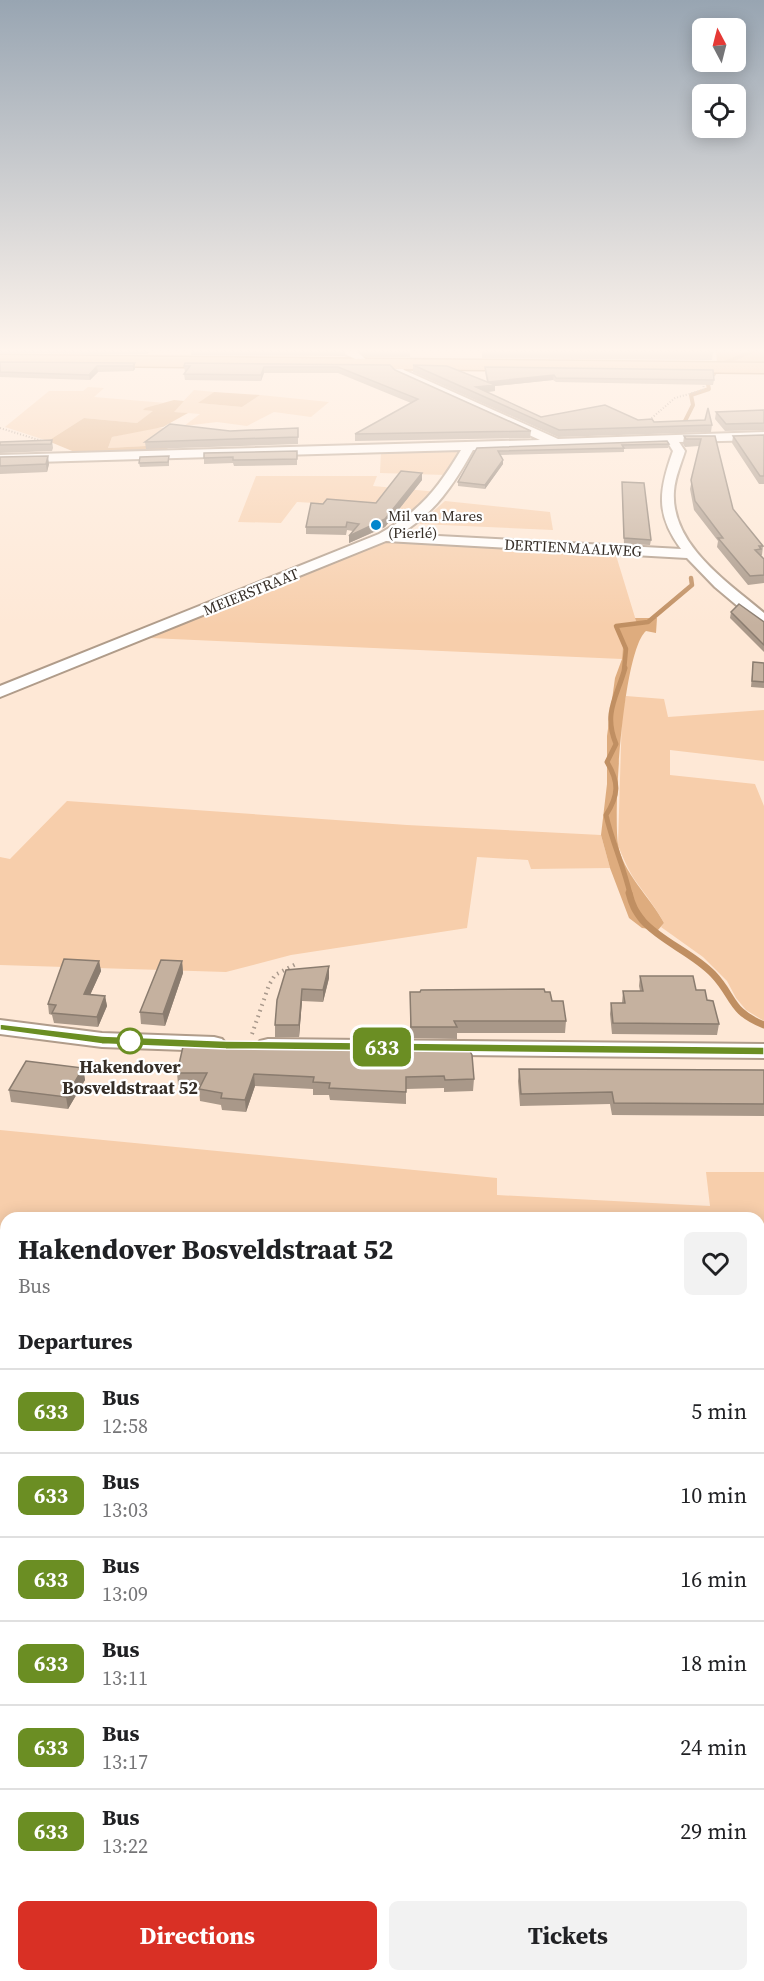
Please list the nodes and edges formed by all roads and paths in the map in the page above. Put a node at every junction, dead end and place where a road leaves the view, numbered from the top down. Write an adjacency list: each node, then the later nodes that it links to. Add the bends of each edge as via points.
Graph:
1 (553, 441): 4 (street)
2 (613, 441): 4 (street)
3 (673, 441): 8 (street, via 679,451 668,484 668,506)
4 (559, 444): 5 (street)
5 (469, 446): 6 (street); 7 (street, MEIERSTRAAT, via 435,503)
6 (0, 459)
7 (384, 537): 8 (street, DERTIENMAALWEG); 10 (street, MEIERSTRAAT)
8 (691, 554): 9 (street)
9 (764, 621)
10 (0, 692)
11 (296, 964): 13 (path, via 275,975)
12 (0, 1027): 13 (street, via 102,1040)
13 (241, 1045): 14 (street)
14 (764, 1051)

